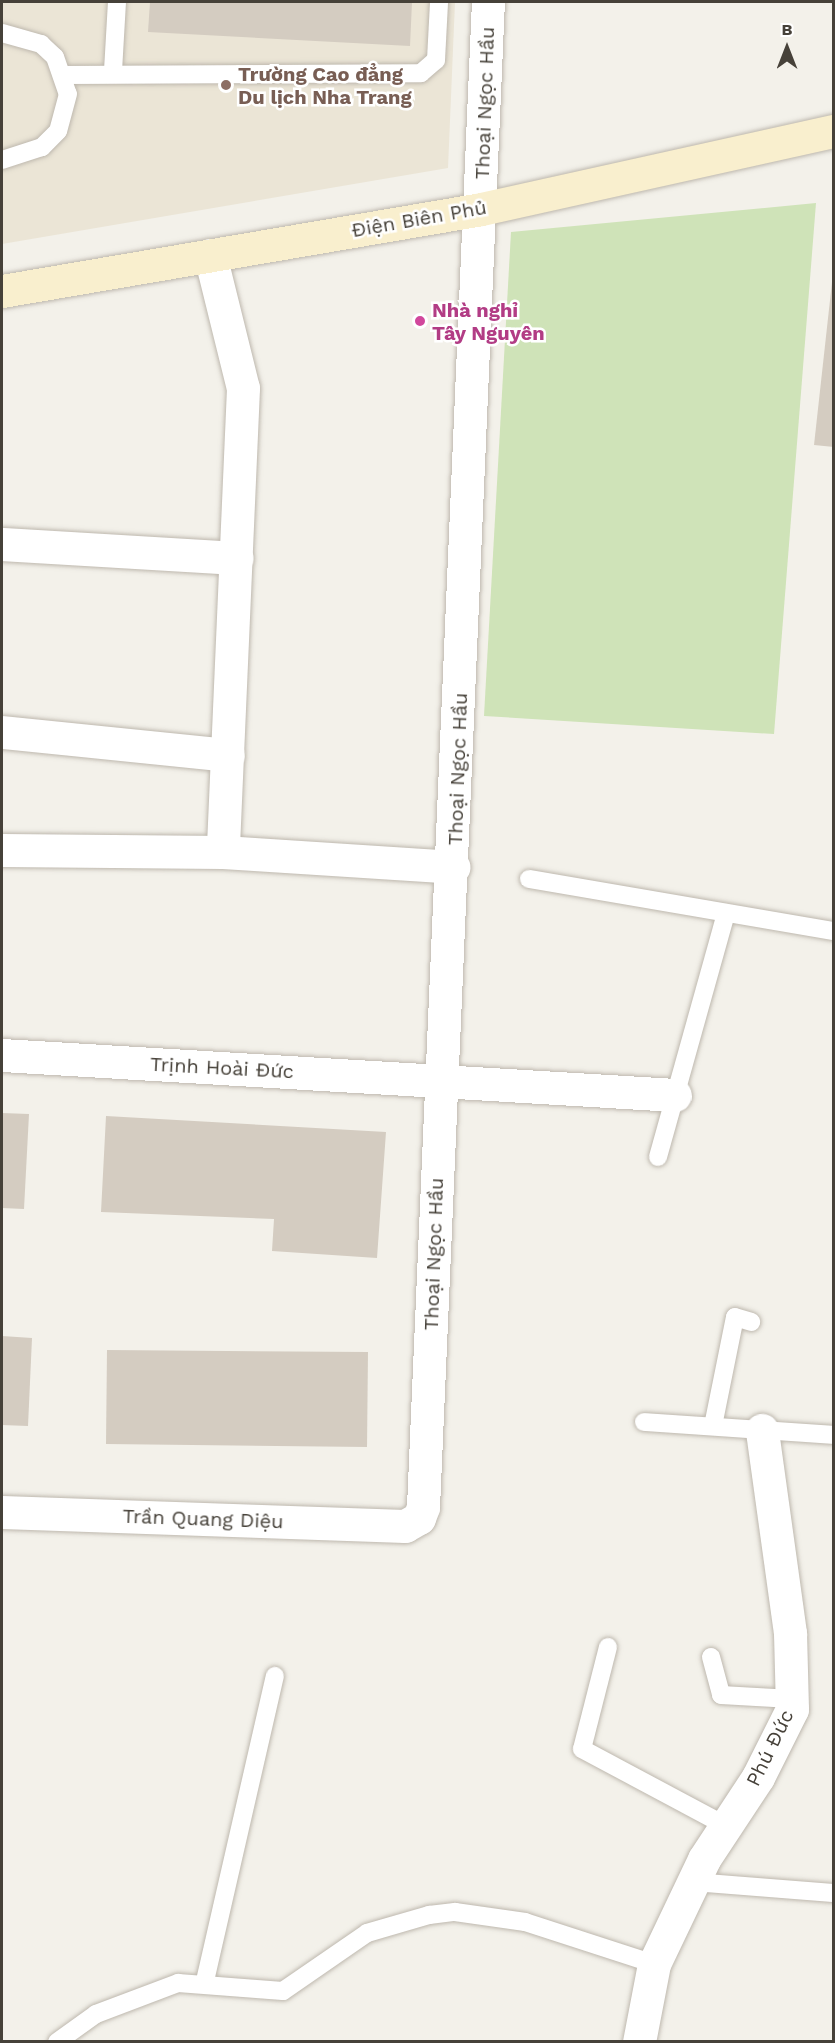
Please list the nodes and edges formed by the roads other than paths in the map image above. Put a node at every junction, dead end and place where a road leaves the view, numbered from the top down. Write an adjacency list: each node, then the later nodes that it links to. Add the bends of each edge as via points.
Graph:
1 (117, 2): 5 (lane)
2 (439, 2): 5 (lane, via 436,60 421,73)
3 (488, 2): 9 (street, Thoại Ngọc Hầu)
4 (2, 33): 6 (lane, via 41,44)
5 (113, 70): 6 (lane)
6 (64, 75): 8 (lane, via 68,94 58,131 42,147)
7 (834, 131): 9 (street, Điện Biên Phủ)
8 (2, 160)
9 (481, 209): 10 (street, Điện Biên Phủ); 18 (street, Thoại Ngọc Hầu)
10 (210, 255): 11 (street, Điện Biên Phủ); 13 (street, via 243,388)
11 (2, 291)
12 (2, 544): 13 (street)
13 (237, 558): 15 (street)
14 (2, 732): 15 (street)
15 (228, 755): 17 (street)
16 (2, 850): 17 (street)
17 (223, 852): 18 (street)
18 (454, 867): 23 (street, Thoại Ngọc Hầu)
19 (529, 879): 20 (lane)
20 (726, 913): 21 (lane); 24 (lane)
21 (834, 931)
22 (2, 1055): 23 (street, Trịnh Hoài Đức)
23 (442, 1080): 24 (street, Trịnh Hoài Đức); 32 (street, Thoại Ngọc Hầu, via 427,1489 419,1518)
24 (675, 1095): 25 (lane)
25 (658, 1157)
26 (751, 1322): 28 (lane, via 735,1317)
27 (644, 1422): 28 (lane)
28 (713, 1426): 29 (lane)
29 (762, 1430): 30 (lane); 36 (street, Phú Đức, via 790,1633)
30 (834, 1435)
31 (2, 1512): 32 (street, Trần Quang Diệu)
32 (405, 1526)
33 (608, 1647): 37 (lane, via 582,1749)
34 (711, 1657): 36 (lane, via 721,1695)
35 (276, 1676): 41 (lane)
36 (792, 1700): 37 (street, Phú Đức, via 792,1709 758,1778)
37 (726, 1826): 38 (street, Phú Đức)
38 (693, 1882): 39 (lane); 40 (street, Phú Đức)
39 (834, 1893)
40 (654, 1964): 41 (lane, via 525,1922 455,1912 367,1934 284,1991); 43 (street, Phú Đức)
41 (205, 1981): 42 (lane, via 153,1990 96,2014)
42 (57, 2042)
43 (639, 2042)

